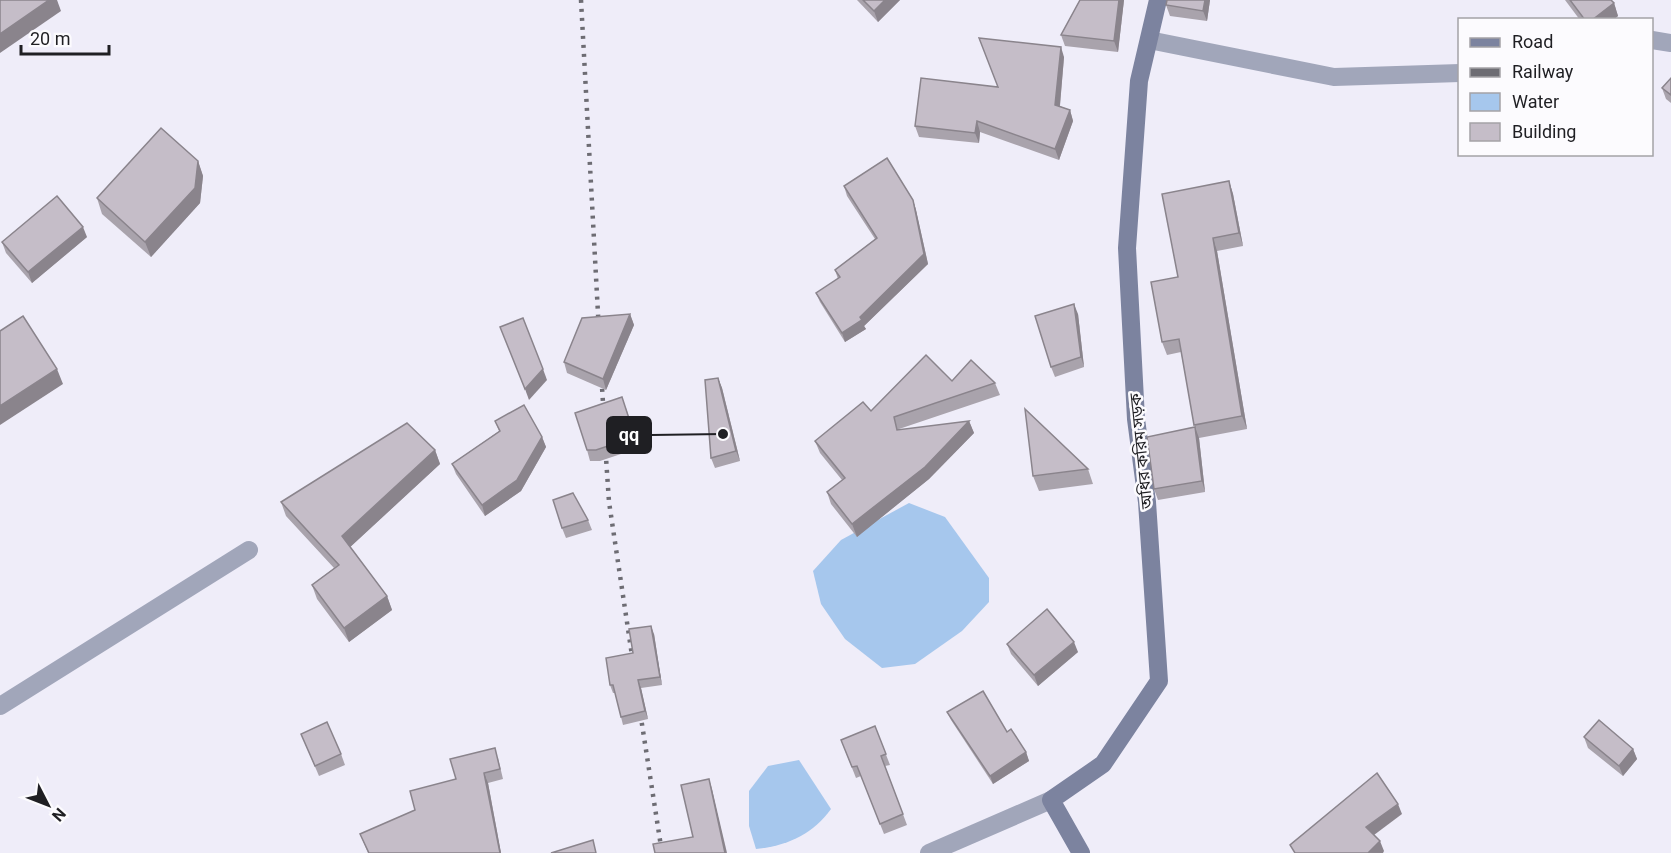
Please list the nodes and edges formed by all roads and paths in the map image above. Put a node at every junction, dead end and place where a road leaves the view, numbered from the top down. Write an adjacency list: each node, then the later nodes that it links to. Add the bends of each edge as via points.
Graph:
1 (1158, 0): 2 (main road, অধির করিম সড়ক)
2 (1149, 40): 5 (street, via 1334,77); 8 (main road, অধির করিম সড়ক, via 1140,81 1127,248 1137,430 1147,502 1159,681 1103,764)
3 (1653, 40): 4 (street)
4 (1671, 43)
5 (1458, 73)
6 (249, 550): 7 (street)
7 (0, 706)
8 (1052, 800): 9 (street); 10 (main road)
9 (929, 853)
10 (1082, 853)

